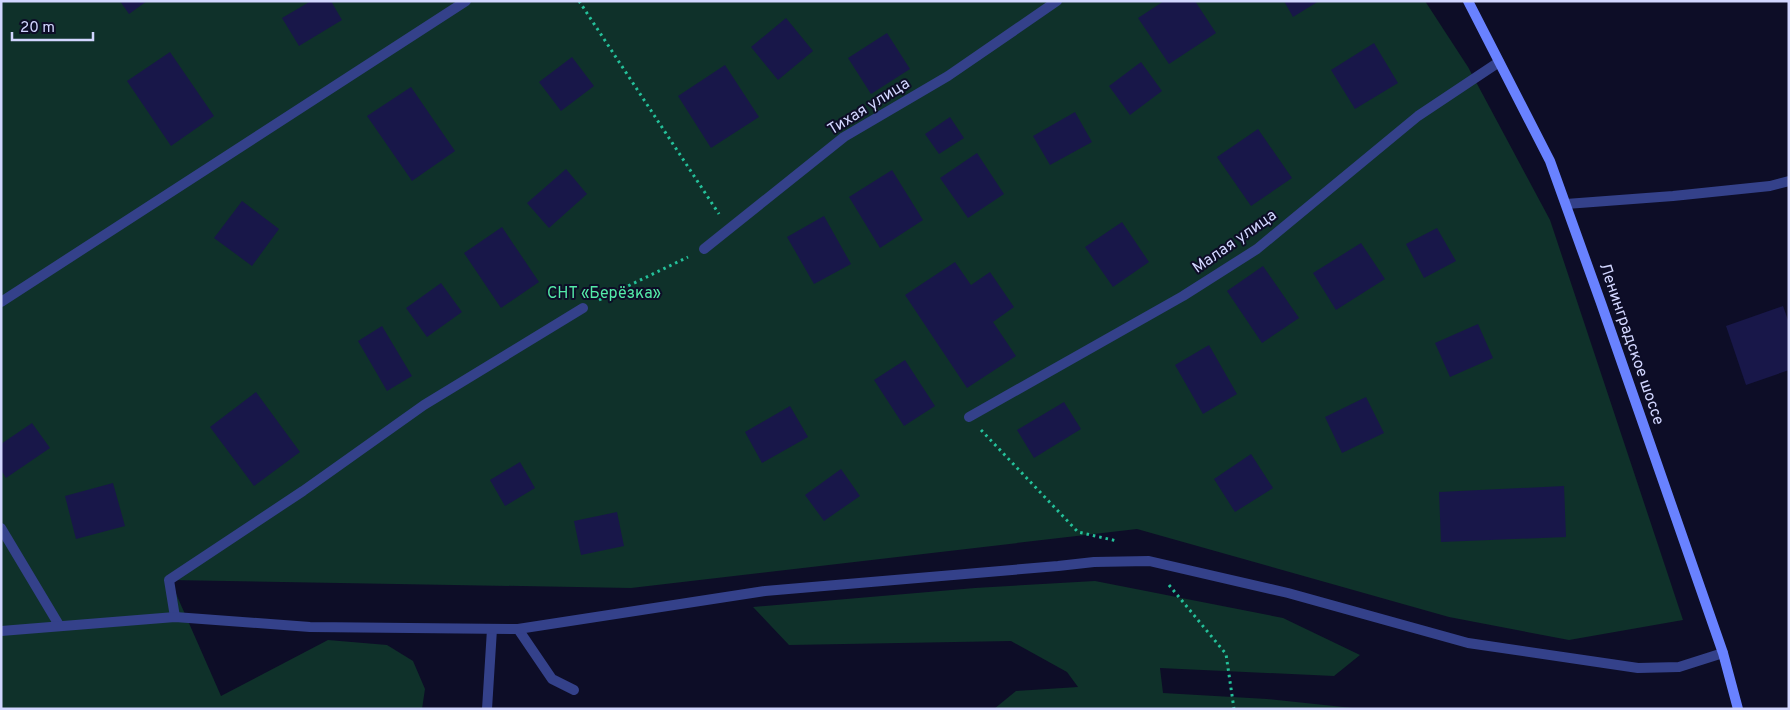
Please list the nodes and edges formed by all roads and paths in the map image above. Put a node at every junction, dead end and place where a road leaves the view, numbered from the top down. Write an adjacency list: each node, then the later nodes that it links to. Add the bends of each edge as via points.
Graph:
1 (466, 1): 10 (street)
2 (579, 1): 8 (path)
3 (1057, 1): 8 (street, Тихая улица, via 948,76 844,138)
4 (1468, 1): 5 (main road, Ленинградское шоссе)
5 (1499, 62): 7 (main road, Ленинградское шоссе, via 1550,161); 12 (street, Малая улица, via 1418,116 1257,249 1183,296)
6 (1789, 181): 7 (street, via 1683,195)
7 (1566, 204): 21 (main road, Ленинградское шоссе)
8 (729, 229): 9 (street, Тихая улица)
9 (704, 249): 11 (path)
10 (1, 302)
11 (583, 308): 16 (street, via 424,405 169,580)
12 (969, 416): 14 (path, via 1078,532)
13 (1, 528): 17 (street)
14 (1124, 542)
15 (1149, 561): 19 (street, via 1094,562 765,591); 21 (street, via 1288,593 1468,643 1638,668 1679,667); 24 (path, via 1226,654)
16 (174, 616): 17 (street); 18 (street, via 310,627)
17 (59, 625): 20 (street)
18 (492, 629): 19 (street); 23 (street)
19 (518, 629): 22 (street, via 552,679)
20 (1, 631)
21 (1723, 653): 25 (main road, Ленинградское шоссе)
22 (574, 690)
23 (487, 709)
24 (1234, 709)
25 (1738, 709)

